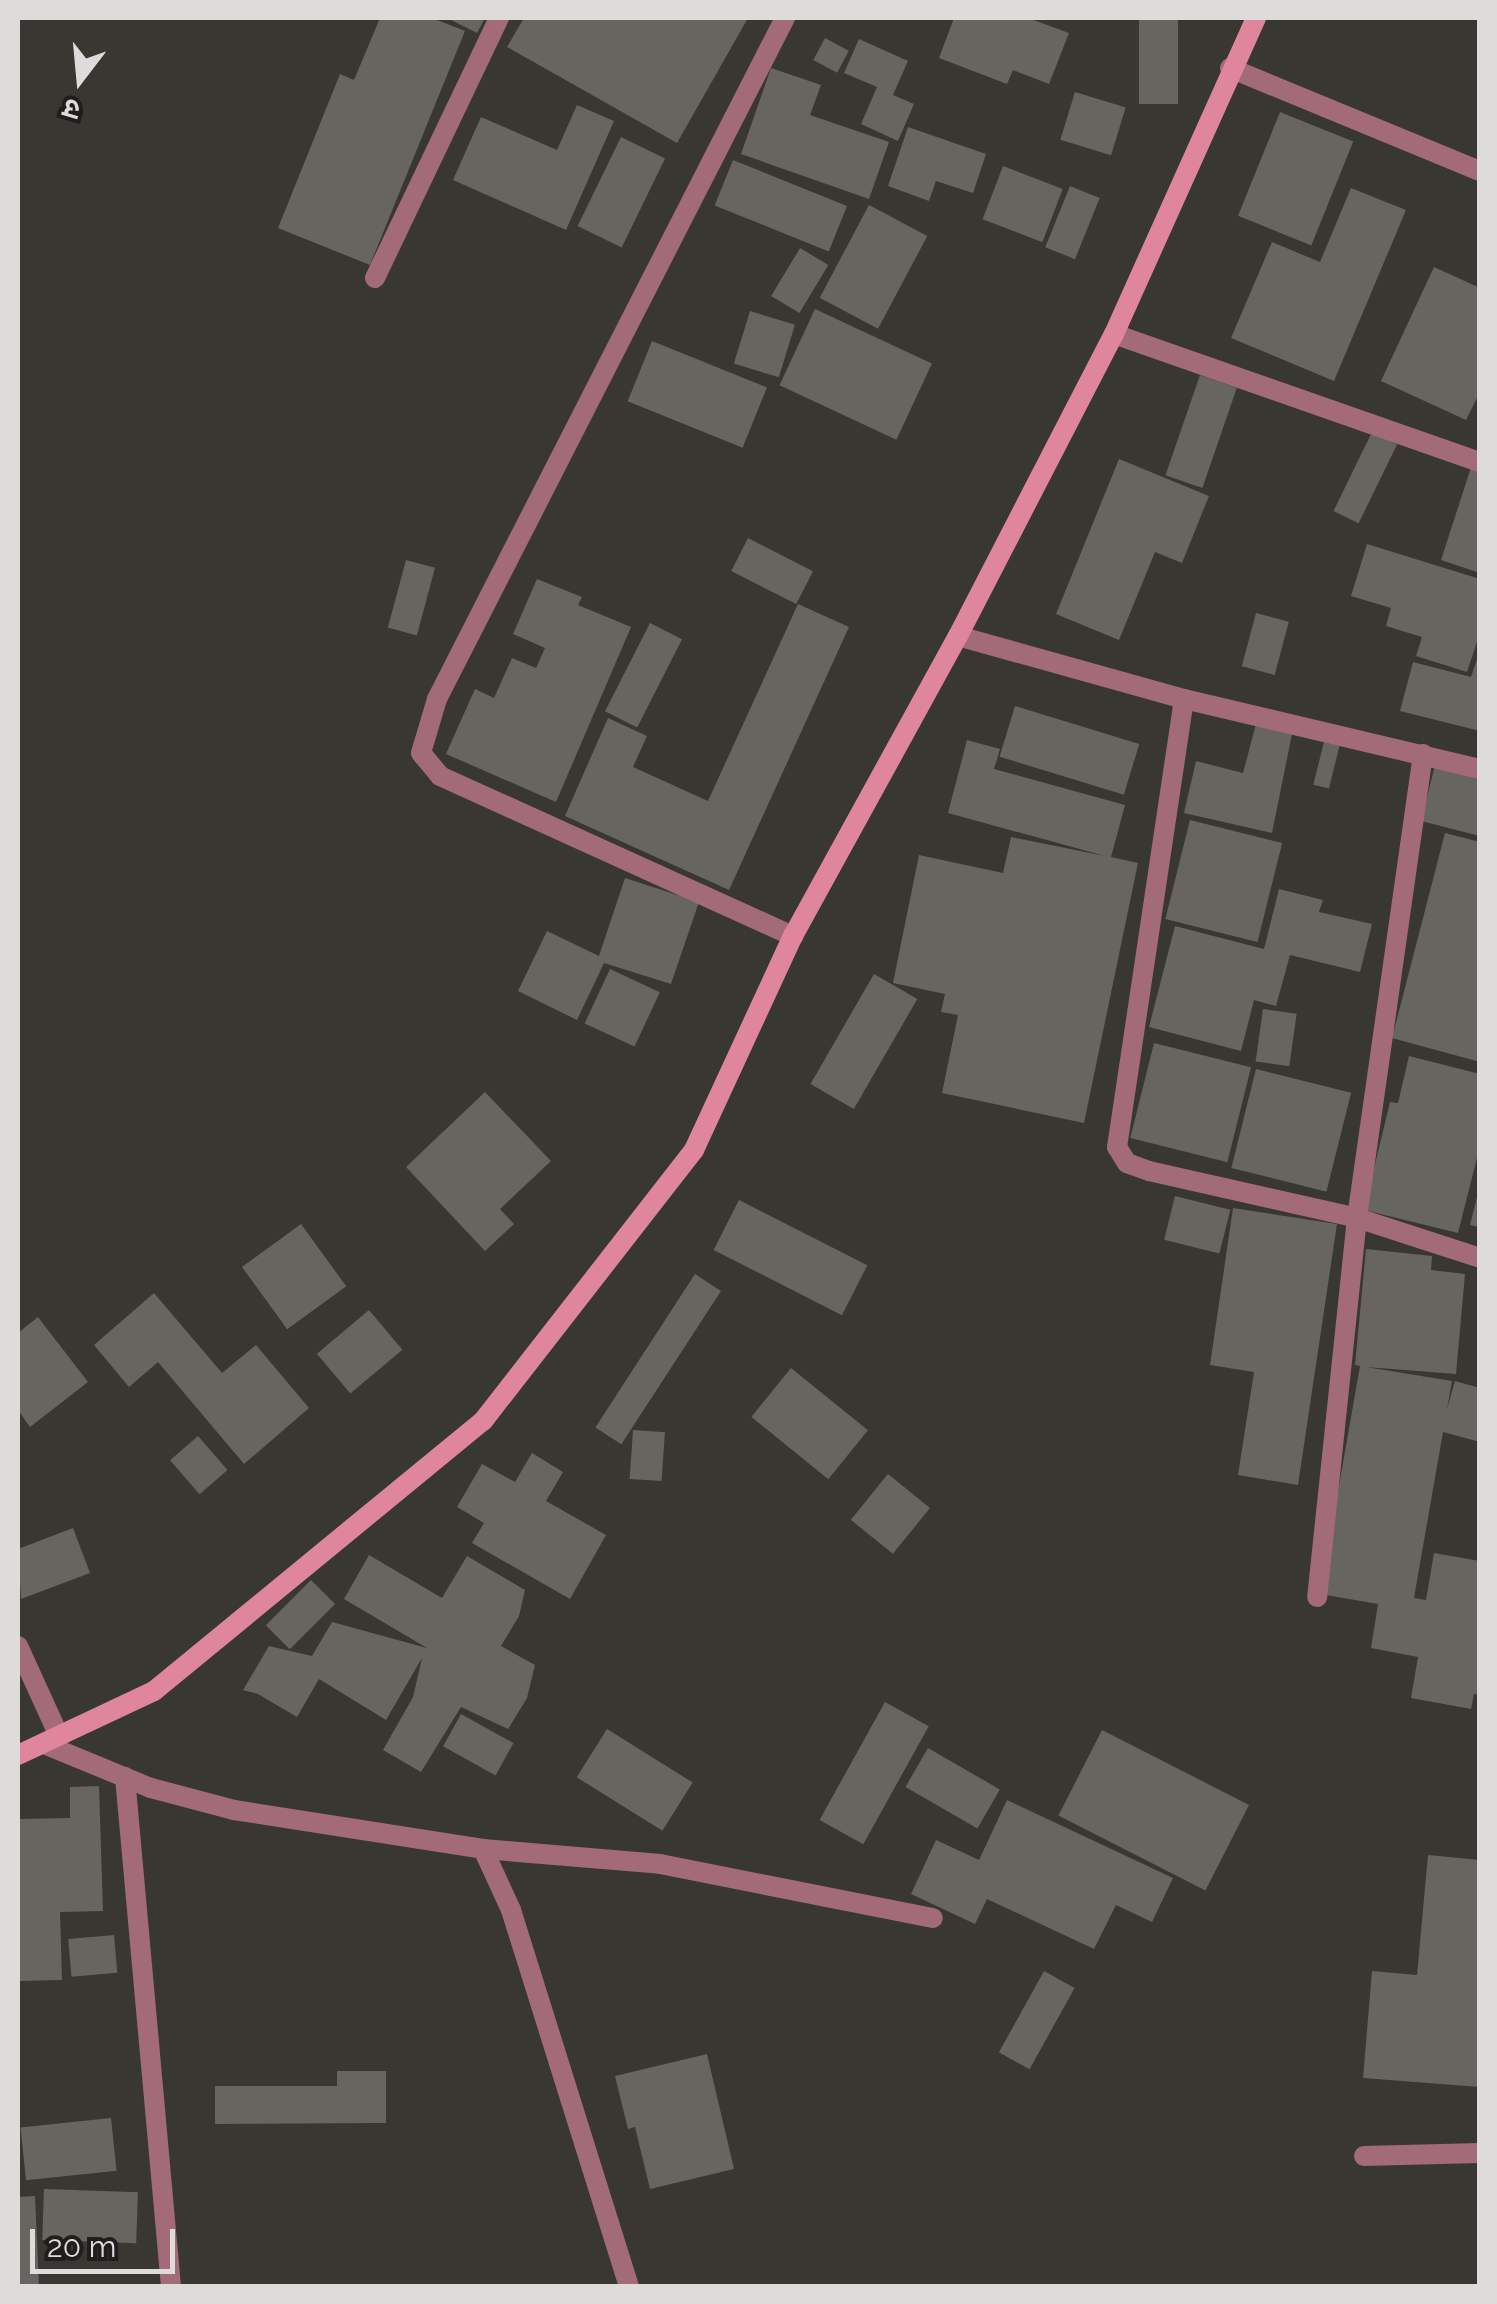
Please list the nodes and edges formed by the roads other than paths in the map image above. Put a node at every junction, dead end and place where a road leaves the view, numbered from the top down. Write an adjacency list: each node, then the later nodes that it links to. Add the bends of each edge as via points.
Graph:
1 (499, 18): 6 (street)
2 (785, 18): 13 (street, via 438,699 421,753 440,776)
3 (1256, 18): 4 (main road)
4 (1230, 68): 5 (street); 7 (main road)
5 (1480, 171)
6 (375, 278)
7 (1114, 334): 8 (street); 9 (main road)
8 (1480, 462)
9 (958, 636): 10 (street); 13 (main road)
10 (1184, 699): 11 (street); 14 (street, via 1117,1147 1127,1164 1149,1171)
11 (1424, 754): 12 (street); 14 (street)
12 (1480, 769)
13 (793, 936): 18 (main road, via 694,1150 483,1421 154,1691)
14 (1357, 1218): 15 (street); 16 (street)
15 (1480, 1258)
16 (1317, 1597)
17 (18, 1646): 18 (street)
18 (52, 1740): 19 (main road); 20 (street)
19 (18, 1756)
20 (125, 1777): 21 (street, via 234,1810); 25 (street)
21 (483, 1848): 22 (street, via 660,1864); 26 (street, via 511,1910)
22 (933, 1918)
23 (1480, 2154): 24 (street)
24 (1364, 2156)
25 (172, 2286)
26 (629, 2286)

